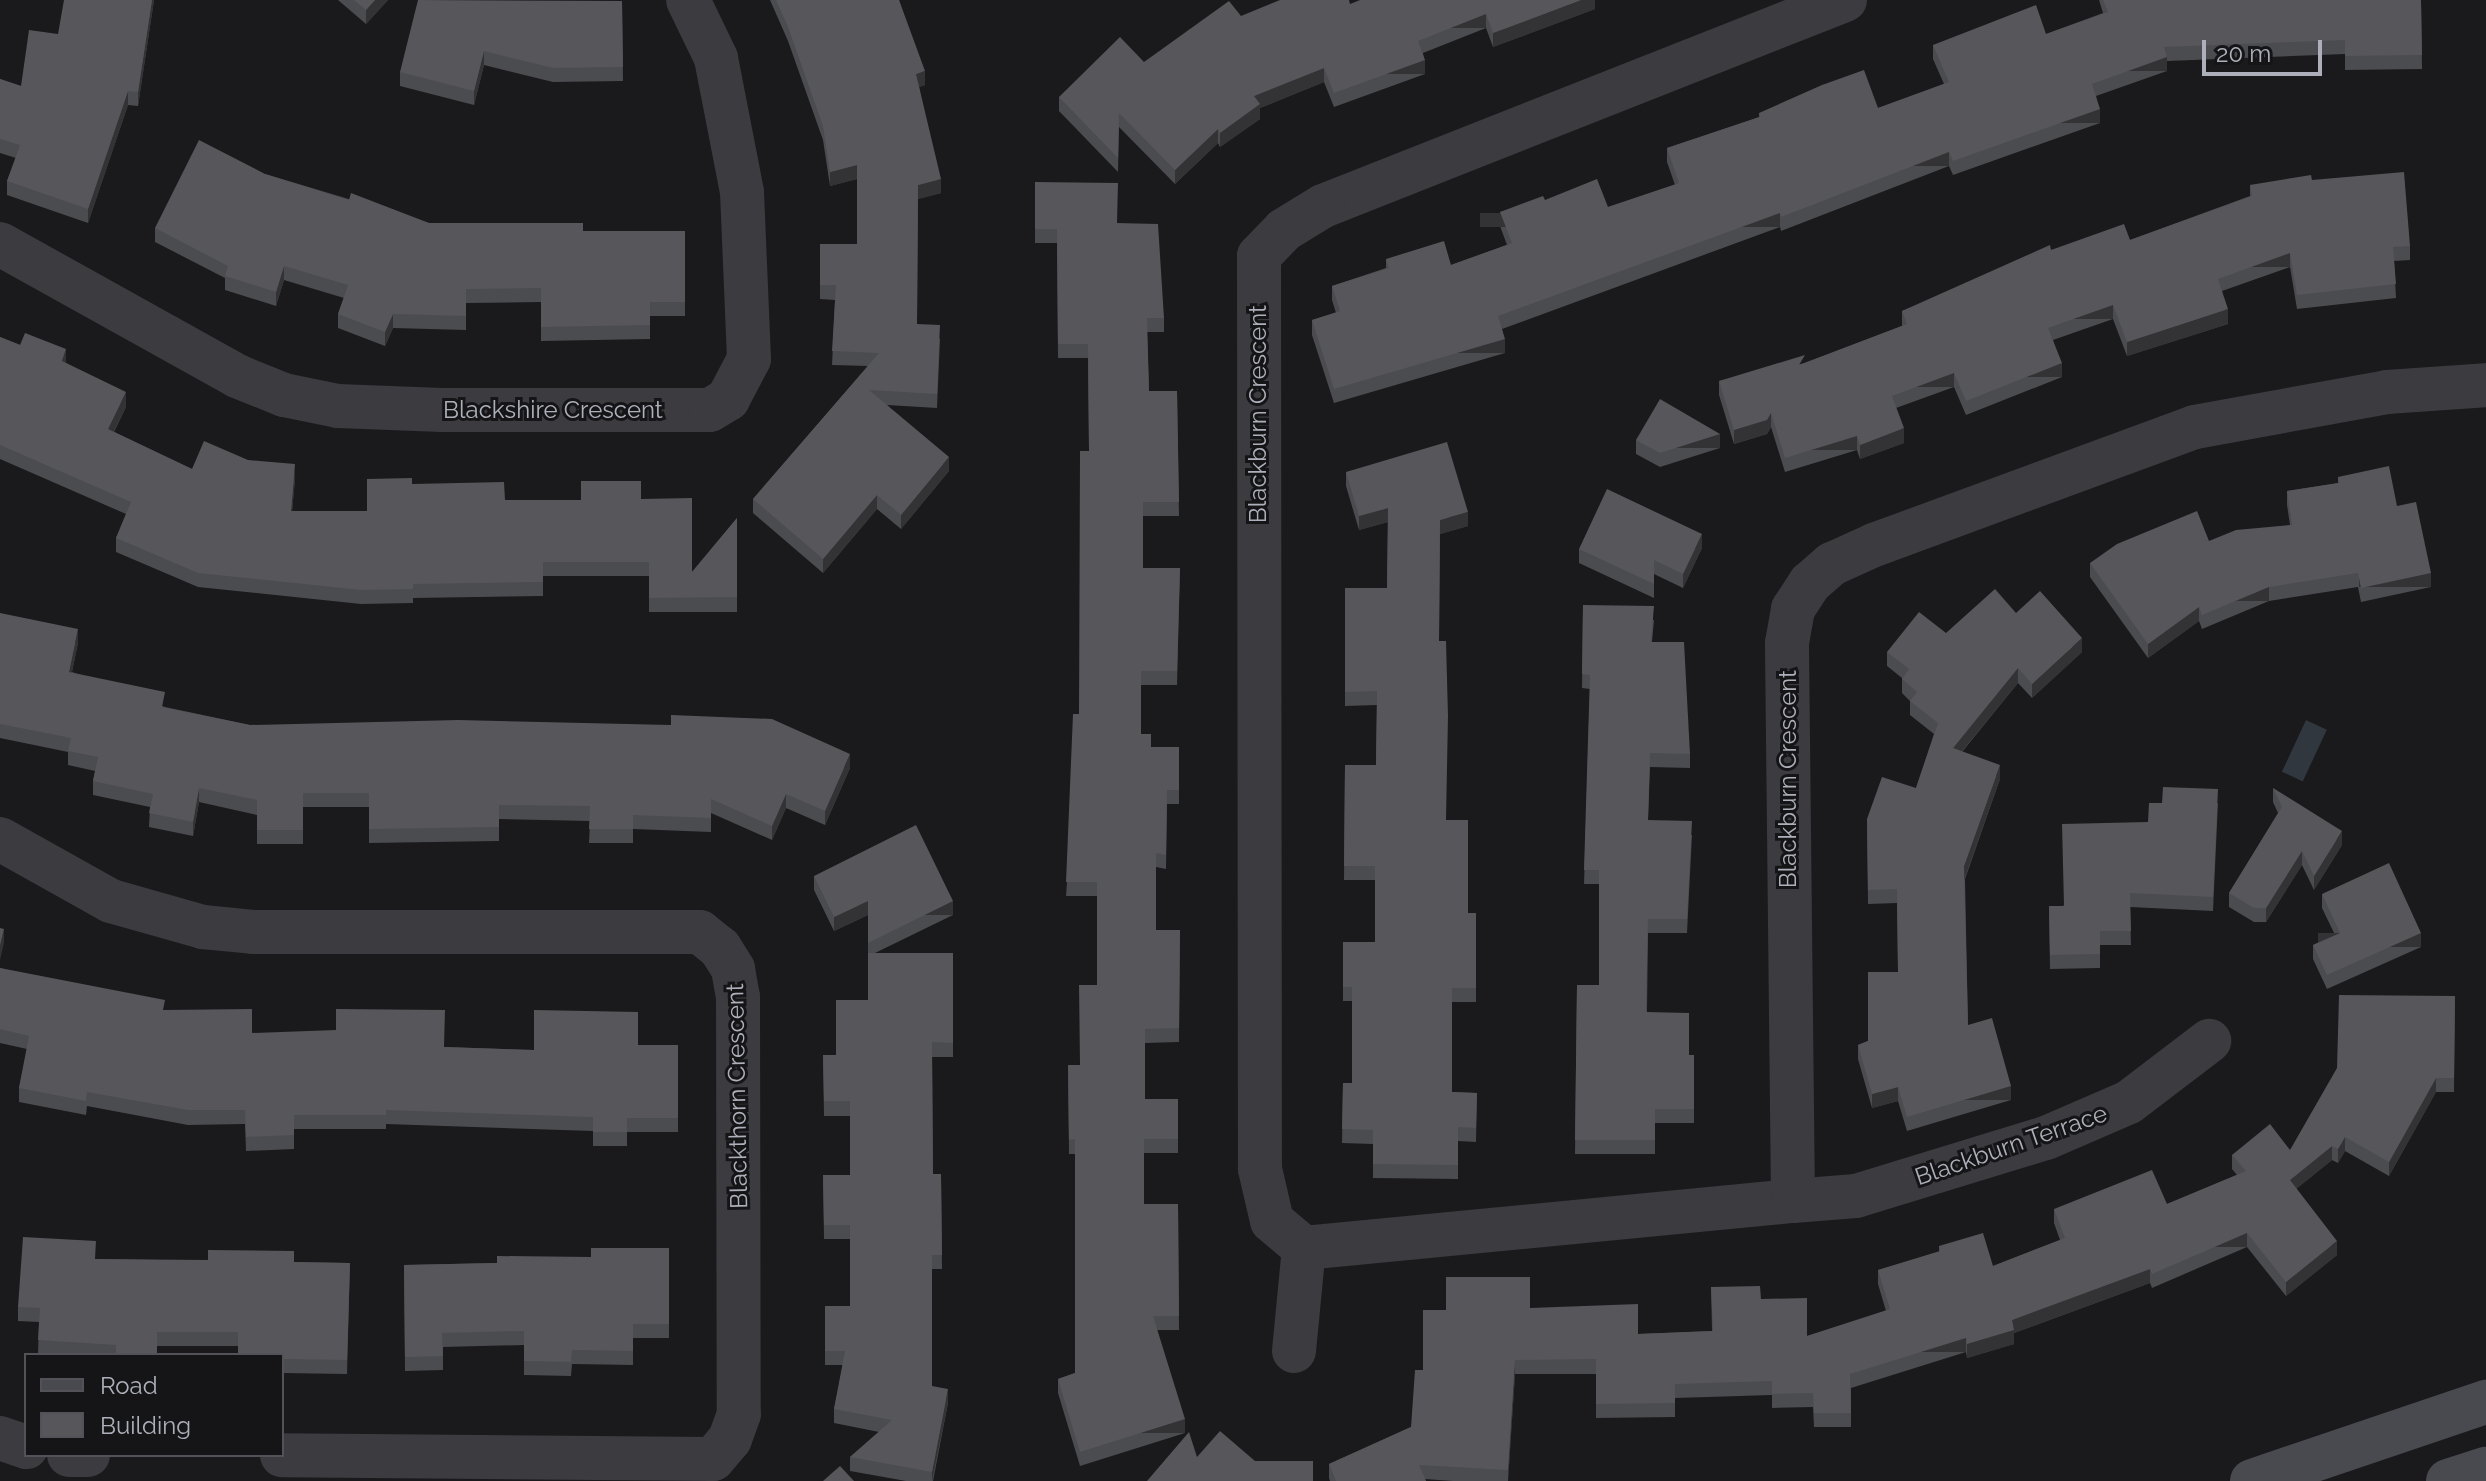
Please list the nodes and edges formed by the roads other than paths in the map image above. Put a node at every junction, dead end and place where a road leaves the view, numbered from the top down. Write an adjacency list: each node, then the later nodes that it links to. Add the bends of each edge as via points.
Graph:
1 (688, 0): 3 (street, Blackshire Crescent, via 716,58 742,192 749,359 728,399 710,410 442,410 338,406 284,395 237,376)
2 (1845, 0): 8 (street, Blackburn Crescent, via 1323,206 1284,230 1259,256 1260,1169 1272,1221)
3 (0, 244)
4 (2486, 385): 7 (street, Blackburn Crescent, via 2387,392 2195,427 1874,545 1832,564 1810,583 1793,609 1787,643)
5 (0, 839): 13 (street, Blackthorn Crescent, via 111,901 203,927 253,932 700,932 720,948 733,969 738,997 739,1414 730,1439 713,1459)
6 (2209, 1041): 7 (street, Blackburn Terrace, via 2129,1102 2046,1138 1856,1196)
7 (1793, 1201): 8 (street)
8 (1304, 1248): 9 (street)
9 (1294, 1351)
10 (2486, 1402): 15 (main road)
11 (0, 1438): 12 (street)
12 (24, 1446)
13 (284, 1455)
14 (2486, 1469): 16 (main road)
15 (2252, 1481)
16 (2448, 1481)

